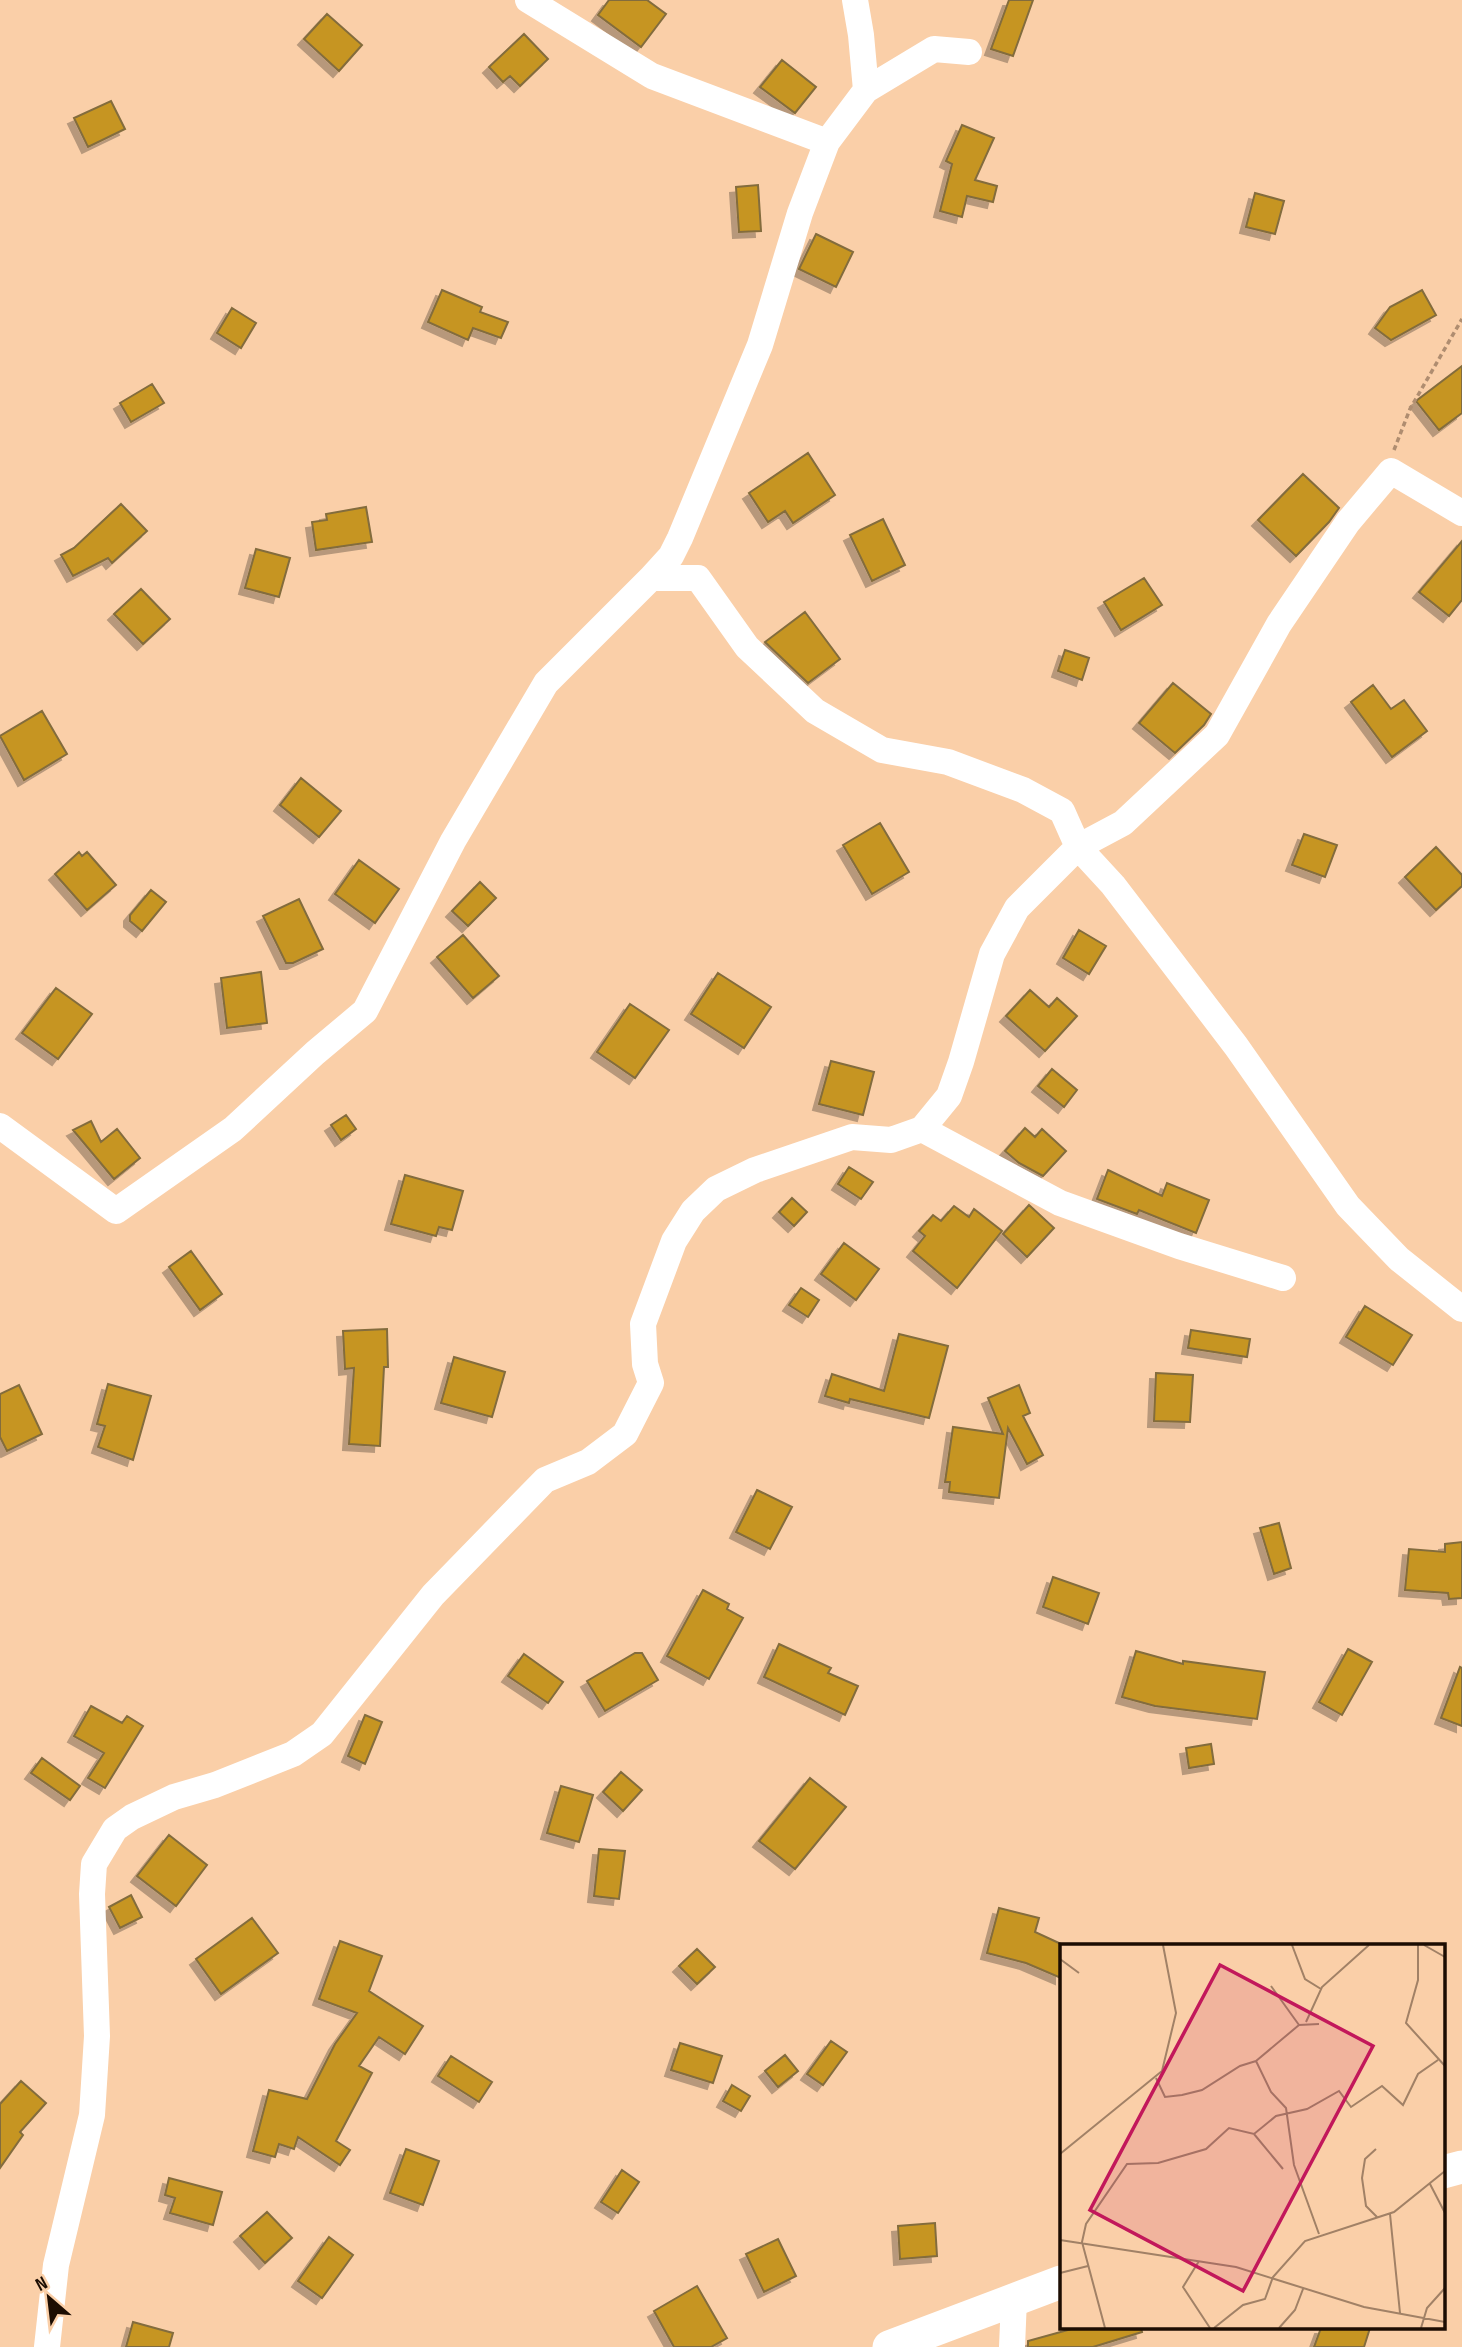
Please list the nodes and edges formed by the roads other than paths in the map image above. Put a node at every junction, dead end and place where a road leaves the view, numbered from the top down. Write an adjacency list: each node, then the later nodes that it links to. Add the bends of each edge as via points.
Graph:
1 (528, 0): 5 (street, via 652,76)
2 (855, 0): 4 (street)
3 (969, 52): 4 (street, via 934,49)
4 (866, 90): 5 (street)
5 (827, 142): 7 (street, via 746,382 680,538)
6 (1462, 513): 8 (street, via 1391,471 1349,522 1279,624 1217,735 1123,823)
7 (652, 578): 8 (street, via 698,578 747,647 815,712 882,750 948,762 1023,790 1062,811); 9 (street, via 546,682 453,841 365,1011 233,1129 116,1211)
8 (1078, 847): 10 (street, via 1017,908 992,954 949,1096); 12 (street, via 1113,885 1236,1046 1348,1206 1399,1259)
9 (0, 1126)
10 (922, 1129): 11 (street, via 1060,1203); 17 (street, via 891,1140 852,1137 755,1170 716,1189 693,1211 674,1241 647,1312 643,1324 645,1364 651,1383 625,1434 588,1462 545,1480 433,1595 323,1734 293,1755 174,1797 115,1829 94,1864 97,2036 92,2115 55,2265)
11 (1283, 1278)
12 (1462, 1309)
13 (1462, 2167): 14 (main road)
14 (1444, 2172)
15 (1060, 2282): 16 (main road)
16 (1014, 2299): 18 (main road); 19 (street)
17 (47, 2347)
18 (890, 2347)
19 (1012, 2347)

